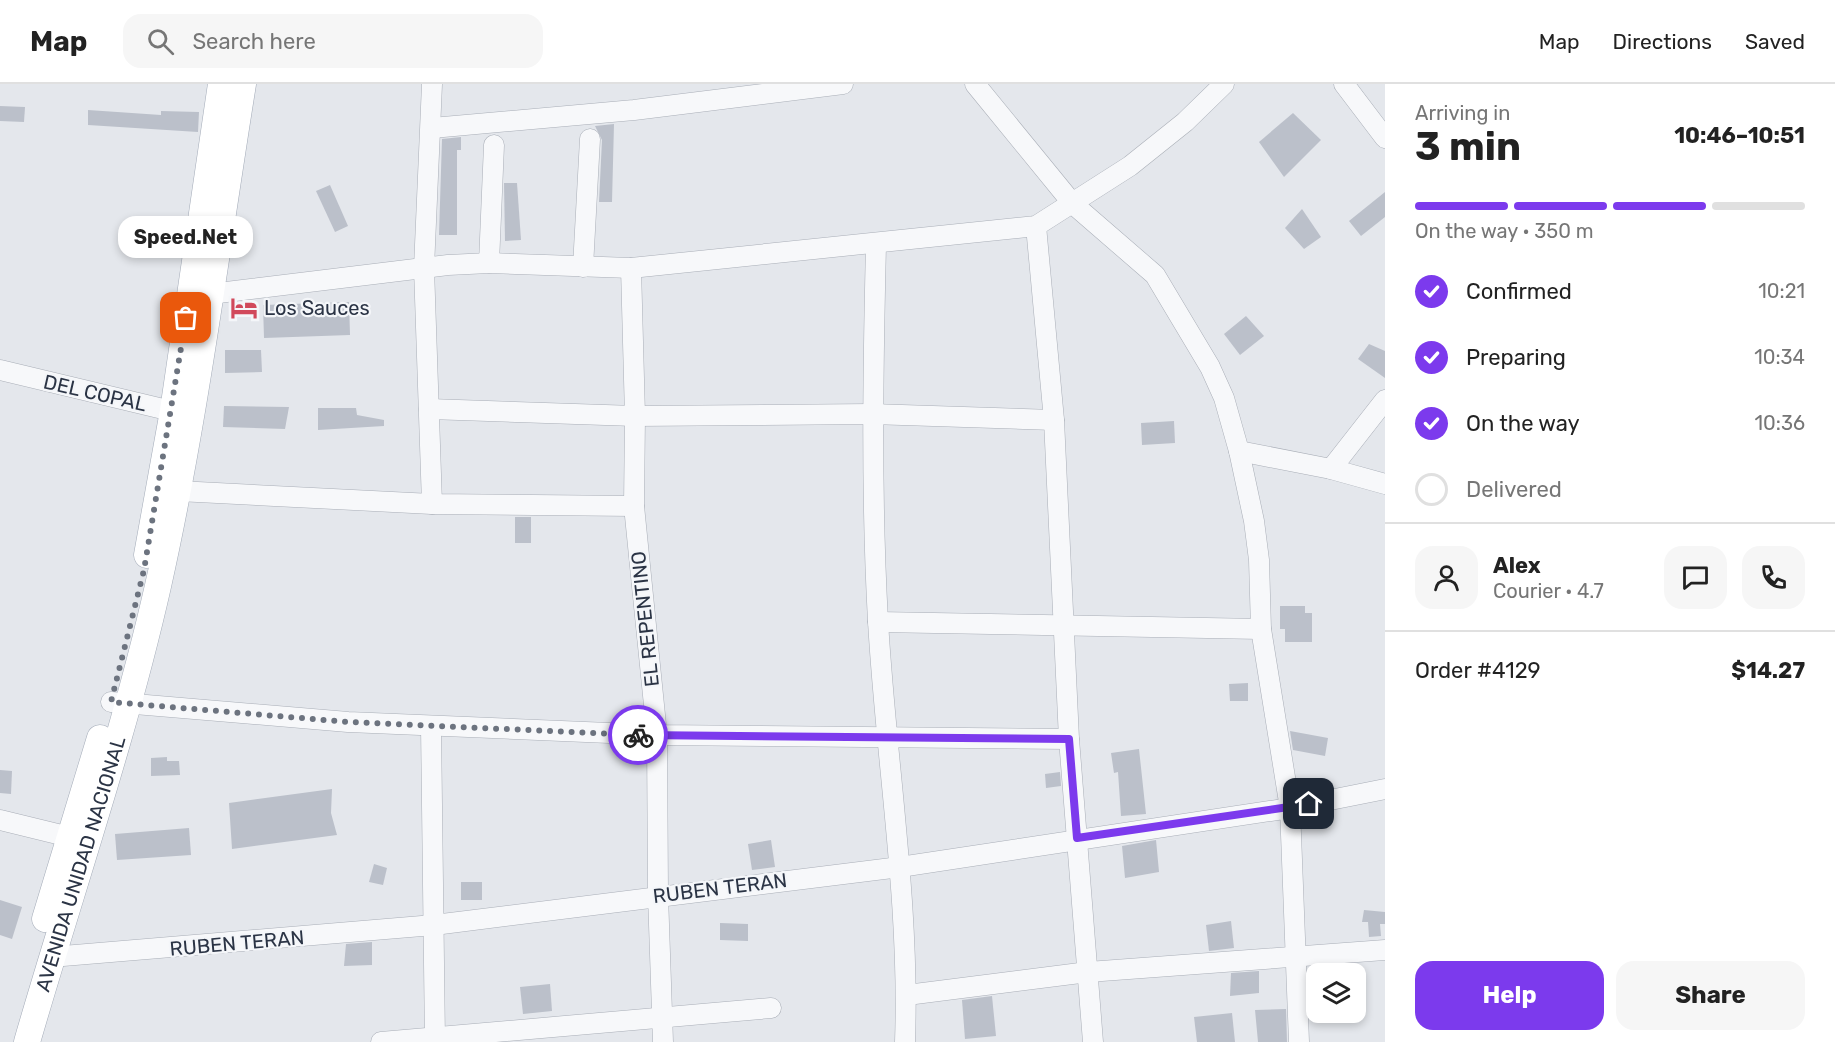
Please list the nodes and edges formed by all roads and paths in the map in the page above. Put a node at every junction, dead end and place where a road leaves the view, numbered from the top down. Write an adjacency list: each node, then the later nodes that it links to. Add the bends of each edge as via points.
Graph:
1 (221, 84): 25 (main road, AVENIDA UNIDAD NACIONAL)
2 (243, 84): 21 (main road, AVENIDA UNIDAD NACIONAL)
3 (432, 84): 10 (street)
4 (843, 84): 10 (street, via 634,110)
5 (975, 84): 14 (street)
6 (1224, 84): 14 (street, via 1130,166)
7 (1344, 84): 9 (street)
8 (1360, 84): 9 (street)
9 (1365, 114): 11 (street)
10 (432, 128): 19 (street)
11 (1385, 138)
12 (590, 139): 18 (street)
13 (494, 145): 17 (street)
14 (1072, 204): 15 (street); 29 (street, via 1155,275 1210,367 1224,398)
15 (1036, 226): 16 (street); 28 (street)
16 (876, 245): 20 (street); 26 (street)
17 (489, 263): 18 (street); 19 (street)
18 (584, 267): 20 (street)
19 (424, 268): 21 (street); 24 (street)
20 (631, 268): 27 (street, EL REPENTINO)
21 (210, 294): 25 (main road, AVENIDA UNIDAD NACIONAL)
22 (0, 370): 25 (street, DEL COPAL)
23 (1385, 400): 30 (street)
24 (429, 409): 27 (street); 33 (street)
25 (181, 413): 32 (main road, AVENIDA UNIDAD NACIONAL); 38 (main road, AVENIDA UNIDAD NACIONAL)
26 (872, 414): 27 (street); 28 (street); 35 (street)
27 (635, 416): 34 (street, EL REPENTINO)
28 (1053, 420): 36 (street)
29 (1239, 451): 30 (street); 37 (street, via 1258,550)
30 (1331, 470): 31 (street)
31 (1385, 484)
32 (178, 491): 33 (street); 38 (main road, AVENIDA UNIDAD NACIONAL, via 158,586)
33 (432, 504): 34 (street)
34 (634, 506): 40 (street, EL REPENTINO)
35 (878, 622): 36 (street); 41 (street)
36 (1063, 624): 37 (street); 42 (street)
37 (1261, 629): 44 (street)
38 (119, 703): 39 (street); 46 (main road, AVENIDA UNIDAD NACIONAL)
39 (431, 726): 40 (street); 50 (street)
40 (657, 735): 41 (street); 49 (street, EL REPENTINO)
41 (889, 738): 42 (street); 48 (street)
42 (1069, 739): 47 (street)
43 (1385, 789): 44 (street, RUBEN TERAN)
44 (1290, 808): 47 (street, RUBEN TERAN); 52 (street)
45 (0, 820): 46 (street)
46 (78, 838): 53 (main road, AVENIDA UNIDAD NACIONAL); 59 (main road, AVENIDA UNIDAD NACIONAL)
47 (1077, 838): 48 (street, RUBEN TERAN); 54 (street)
48 (900, 867): 49 (street, RUBEN TERAN); 55 (street)
49 (658, 896): 50 (street, RUBEN TERAN); 57 (street, EL REPENTINO)
50 (434, 925): 53 (street, RUBEN TERAN); 58 (street)
51 (1385, 950): 52 (street)
52 (1296, 955): 54 (street); 65 (street)
53 (51, 957): 60 (main road, AVENIDA UNIDAD NACIONAL)
54 (1088, 972): 55 (street); 64 (street)
55 (907, 995): 63 (street)
56 (771, 1008): 57 (street)
57 (662, 1017): 58 (street); 62 (street, EL REPENTINO)
58 (435, 1039): 61 (street)
59 (11, 1042)
60 (27, 1042)
61 (381, 1042)
62 (663, 1042)
63 (905, 1042)
64 (1093, 1042)
65 (1299, 1042)

